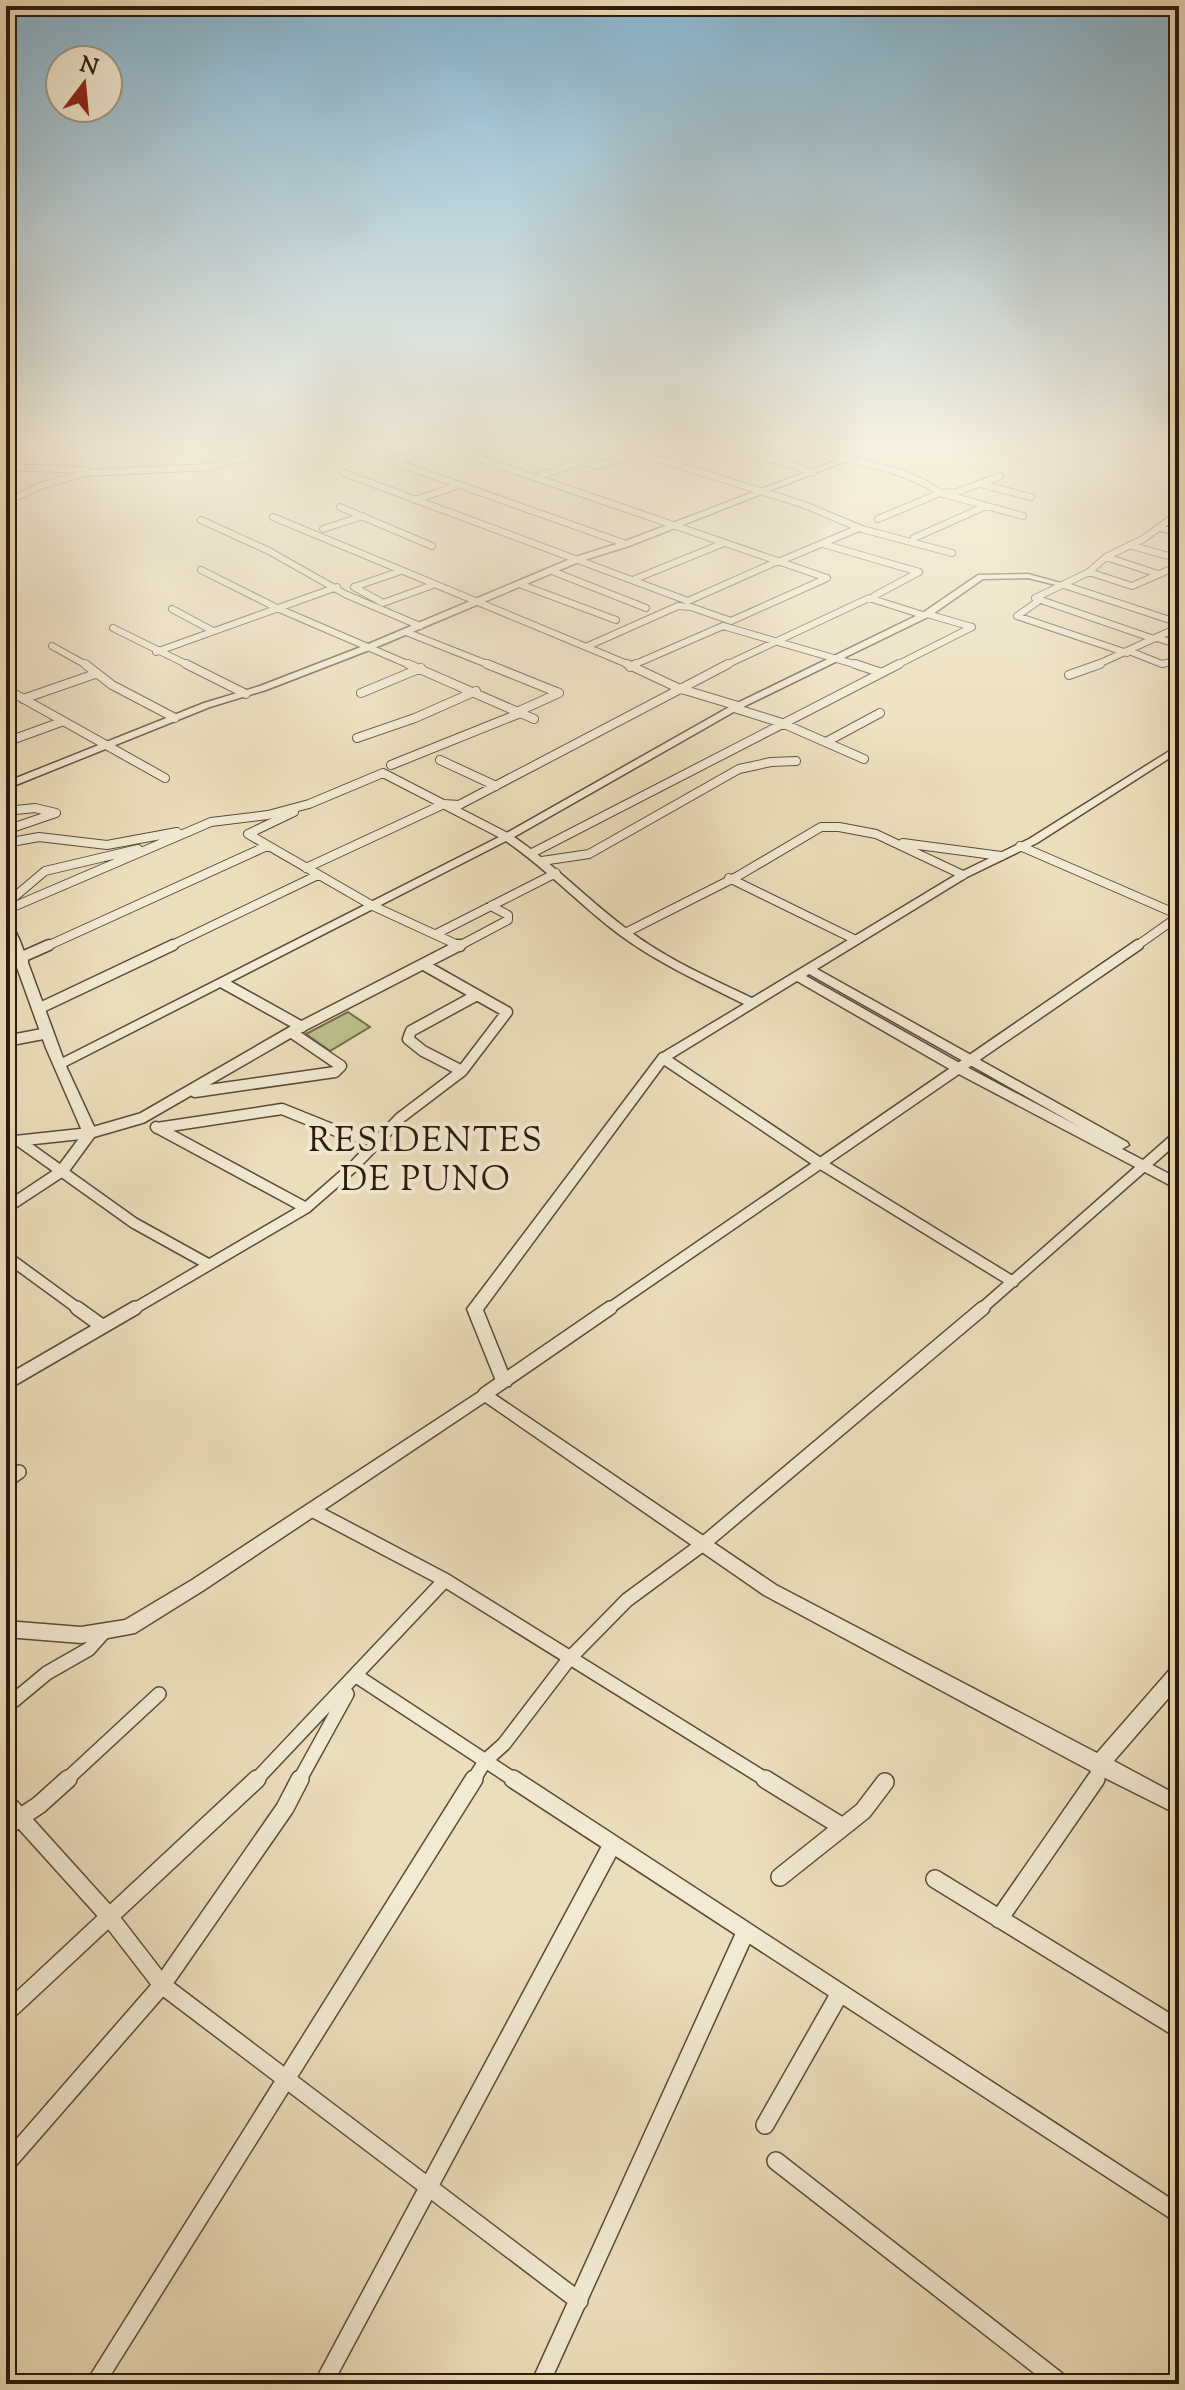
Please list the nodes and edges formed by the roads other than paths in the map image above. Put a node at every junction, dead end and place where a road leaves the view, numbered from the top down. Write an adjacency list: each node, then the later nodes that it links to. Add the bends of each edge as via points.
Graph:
1 (1179, 560): 18 (street)
2 (287, 561): 23 (street)
3 (376, 561): 14 (street)
4 (575, 561): 15 (street)
5 (582, 561): 19 (street)
6 (681, 561): 19 (street)
7 (773, 561): 12 (street)
8 (781, 561): 12 (street)
9 (880, 561): 24 (street, via 919,572)
10 (1102, 561): 17 (street)
11 (1117, 561): 18 (street)
12 (777, 562): 19 (street, via 688,601); 44 (street, via 827,578 731,621 678,606)
13 (201, 570): 28 (street)
14 (401, 571): 20 (street); 20 (street, via 354,587 383,603)
15 (552, 571): 21 (street); 29 (street)
16 (1179, 571): 27 (street)
17 (1089, 572): 18 (street, via 1132,586); 22 (street)
18 (1158, 574)
19 (635, 579)
20 (433, 585): 26 (street)
21 (522, 585): 26 (street); 32 (street)
22 (1064, 585): 25 (street); 27 (street); 31 (street, via 1028,576 981,577)
23 (337, 587): 28 (street); 34 (street)
24 (874, 596)
25 (1035, 598): 38 (street, via 1037,602 1017,616); 39 (street)
26 (478, 602): 34 (street); 44 (street)
27 (1117, 603): 33 (street)
28 (277, 608): 36 (street); 45 (street)
29 (646, 608)
30 (172, 609): 36 (street)
31 (925, 615): 40 (street, via 869,598); 48 (street); 52 (street, via 972,627)
32 (616, 620)
33 (1179, 625): 39 (street)
34 (420, 626): 37 (street)
35 (113, 628): 46 (street)
36 (213, 631): 46 (street)
37 (406, 632): 45 (street); 62 (street, via 559,693)
38 (1071, 634): 41 (street); 47 (street)
39 (1156, 638): 42 (street); 47 (street)
40 (779, 640): 48 (street); 50 (street, via 723,626); 55 (street)
41 (1059, 641)
42 (1179, 645)
43 (52, 646): 53 (street)
44 (588, 646): 50 (street)
45 (369, 647): 51 (street); 59 (street)
46 (156, 652): 59 (street)
47 (1128, 652): 49 (street, via 1162,664); 54 (street, via 1069,675)
48 (834, 659): 52 (street); 61 (street)
49 (1179, 660)
50 (630, 667): 55 (street)
51 (421, 668): 57 (street); 58 (street)
52 (882, 673): 67 (street)
53 (95, 674): 60 (street); 64 (street)
54 (1082, 681)
55 (678, 688): 61 (street); 79 (street)
56 (6, 689): 60 (street)
57 (476, 691): 62 (street); 68 (street)
58 (361, 693)
59 (246, 694): 64 (street)
60 (23, 699): 66 (street)
61 (736, 707): 67 (street); 85 (street)
62 (517, 713): 65 (street); 76 (street)
63 (880, 713): 70 (street)
64 (175, 718): 71 (street)
65 (534, 719)
66 (61, 722): 69 (street); 71 (street)
67 (782, 723): 70 (street); 91 (street)
68 (357, 738)
69 (6, 742)
70 (826, 742): 73 (street)
71 (105, 746): 77 (street); 78 (street)
72 (1179, 748): 89 (street)
73 (864, 759)
74 (440, 760): 79 (street)
75 (796, 761): 93 (street, via 739,769 589,854)
76 (391, 765)
77 (165, 778)
78 (6, 786)
79 (496, 786): 81 (street, via 459,805)
80 (309, 804): 81 (street, via 383,773); 83 (street); 88 (street, via 248,834)
81 (444, 804): 85 (street); 94 (street)
82 (6, 811): 84 (street, via 35,808 56,813)
83 (197, 827): 87 (street, via 107,845 39,837); 90 (street)
84 (6, 830)
85 (507, 837): 91 (street); 100 (street)
86 (891, 841): 92 (street); 97 (street); 98 (street, via 852,829 821,827)
87 (6, 843)
88 (267, 846): 94 (street); 109 (street)
89 (1020, 846): 92 (street); 103 (street)
90 (153, 848): 99 (street, via 45,871); 102 (street)
91 (532, 853): 93 (street)
92 (1001, 856): 97 (street)
93 (542, 861): 95 (street)
94 (306, 868): 96 (street)
95 (556, 873): 101 (street); 105 (street)
96 (318, 875): 100 (street); 116 (street)
97 (963, 875): 107 (street)
98 (729, 878): 105 (street); 107 (street)
99 (6, 904)
100 (373, 906): 106 (street); 113 (street)
101 (491, 906): 106 (street); 108 (street, via 508,920)
102 (6, 910)
103 (1179, 916): 121 (street)
104 (6, 924): 109 (street)
105 (625, 933): 115 (street)
106 (436, 934): 108 (street)
107 (856, 940): 112 (street)
108 (460, 946): 110 (street)
109 (22, 959): 111 (street); 116 (street)
110 (424, 965): 114 (street); 117 (street)
111 (6, 967)
112 (803, 973): 115 (street); 121 (street)
113 (223, 983): 117 (street); 122 (street)
114 (477, 995): 123 (street, via 507,1012); 123 (street, via 411,1031 408,1039)
115 (752, 1003): 120 (street)
116 (40, 1008): 118 (street)
117 (296, 1030): 124 (street); 124 (street, via 341,1066 335,1072)
118 (48, 1033): 119 (street); 122 (street)
119 (6, 1041)
120 (663, 1058): 131 (street); 142 (street, via 475,1309)
121 (964, 1064): 131 (street); 132 (street)
122 (59, 1065): 127 (street)
123 (462, 1071): 130 (street)
124 (186, 1093): 125 (street)
125 (142, 1118): 126 (street); 127 (street)
126 (157, 1128): 130 (street, via 282,1109); 136 (street)
127 (90, 1133): 129 (street); 133 (street)
128 (1179, 1135): 132 (street)
129 (12, 1141): 133 (street)
130 (377, 1142): 136 (street)
131 (818, 1162): 140 (street); 142 (street)
132 (1146, 1163): 134 (street); 135 (street); 140 (street)
133 (62, 1171): 137 (street); 139 (street, via 134,1223)
134 (1179, 1175)
135 (1179, 1185)
136 (306, 1208): 139 (street)
137 (6, 1209)
138 (6, 1256): 141 (street)
139 (208, 1264): 141 (street)
140 (1013, 1282): 148 (street)
141 (102, 1326): 143 (street)
142 (504, 1382): 144 (street)
143 (6, 1383)
144 (485, 1394): 147 (street); 148 (street)
145 (19, 1472): 146 (street)
146 (6, 1481)
147 (312, 1510): 149 (street); 151 (street, via 129,1627)
148 (703, 1544): 152 (street, via 627,1600); 158 (street, via 770,1590)
149 (445, 1580): 152 (street); 154 (street)
150 (6, 1629): 151 (street, via 81,1635)
151 (105, 1631): 156 (street, via 89,1649 47,1673)
152 (569, 1659): 157 (street); 163 (street)
153 (1179, 1673): 158 (street)
154 (358, 1677): 157 (street); 167 (street, via 278,1759); 170 (street, via 285,1808)
155 (159, 1694): 162 (street, via 39,1805)
156 (6, 1707)
157 (485, 1761): 164 (street); 174 (street)
158 (1098, 1765): 161 (street); 168 (street, via 1096,1783)
159 (885, 1782): 163 (street, via 863,1811)
160 (6, 1802): 162 (street)
161 (1179, 1806)
162 (13, 1821): 167 (street)
163 (841, 1826): 165 (street)
164 (612, 1845): 169 (street); 178 (street)
165 (780, 1877)
166 (935, 1879): 168 (street)
167 (108, 1915): 170 (street); 172 (street)
168 (999, 1919): 173 (street)
169 (746, 1931): 171 (street); 180 (street)
170 (162, 1985): 174 (street); 177 (street)
171 (840, 1993): 175 (street); 179 (street)
172 (6, 2013)
173 (1179, 2029)
174 (286, 2080): 178 (street); 181 (street)
175 (765, 2125)
176 (776, 2161): 184 (street)
177 (6, 2164)
178 (427, 2188): 180 (street); 182 (street)
179 (1179, 2214)
180 (579, 2301): 183 (street)
181 (95, 2384)
182 (323, 2384)
183 (540, 2384)
184 (1062, 2384)

